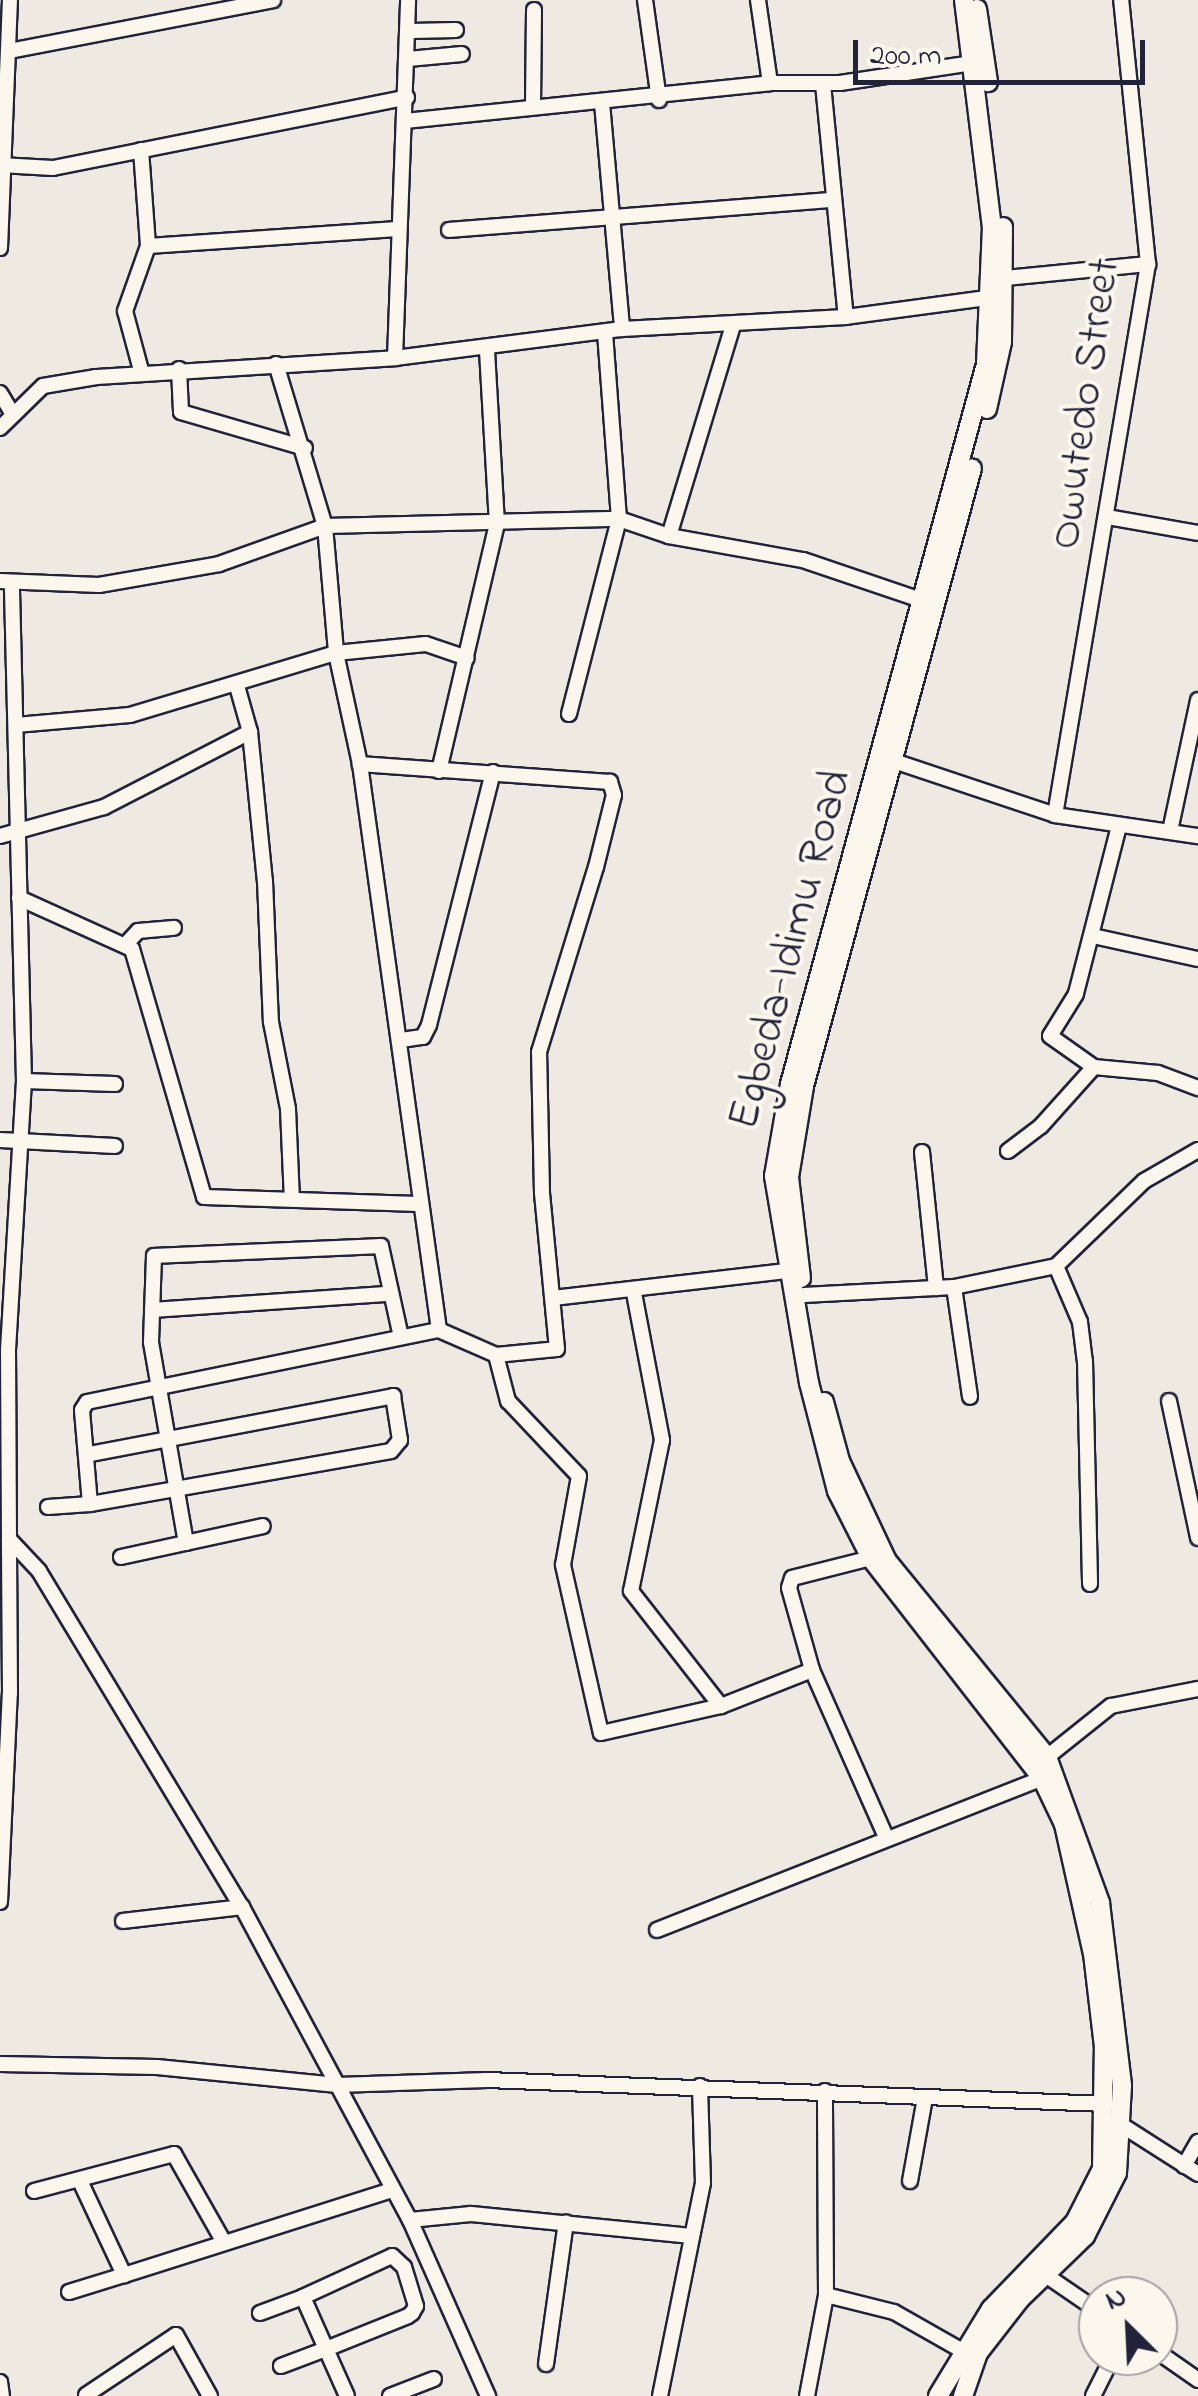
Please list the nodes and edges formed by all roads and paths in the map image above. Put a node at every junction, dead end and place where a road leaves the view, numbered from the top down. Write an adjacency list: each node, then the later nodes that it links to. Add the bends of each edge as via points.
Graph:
1 (10, 0): 12 (street)
2 (274, 0): 12 (street)
3 (408, 0): 11 (street)
4 (645, 0): 19 (street)
5 (758, 0): 16 (street)
6 (964, 0): 15 (main road, Egbeda-Idimu Road)
7 (975, 0): 32 (main road, Egbeda-Idimu Road)
8 (1122, 0): 31 (street, Owutedo Street)
9 (534, 10): 21 (street)
10 (456, 30): 11 (street)
11 (411, 31): 14 (street)
12 (6, 46): 24 (street)
13 (462, 54): 14 (street)
14 (408, 59): 18 (street)
15 (973, 63): 17 (street); 33 (main road, Egbeda-Idimu Road)
16 (770, 83): 17 (street); 19 (street)
17 (823, 84): 25 (street)
18 (406, 97): 22 (street); 23 (street)
19 (658, 100): 20 (street)
20 (602, 103): 21 (street); 26 (street)
21 (533, 106): 22 (street)
22 (405, 121): 27 (street)
23 (141, 150): 24 (street, via 53,168); 29 (street)
24 (3, 165): 30 (street)
25 (833, 200): 26 (street); 34 (street)
26 (612, 216): 28 (street); 36 (street)
27 (396, 229): 29 (street); 39 (street)
28 (450, 230)
29 (148, 246): 42 (street, via 125,311)
30 (0, 248)
31 (1148, 264): 32 (street); 47 (street, Owutedo Street)
32 (1005, 278): 63 (main road, Egbeda-Idimu Road, via 996,378)
33 (993, 298): 34 (street); 54 (main road, Egbeda-Idimu Road, via 975,412)
34 (846, 318): 35 (street)
35 (734, 326): 36 (street); 52 (street)
36 (622, 330): 37 (street)
37 (605, 333): 38 (street); 48 (street)
38 (487, 349): 39 (street); 49 (street)
39 (396, 358): 40 (street)
40 (276, 364): 41 (street); 46 (street)
41 (178, 370): 42 (street); 46 (street, via 180,412)
42 (142, 374): 44 (street, via 43,386)
43 (0, 393): 44 (street)
44 (11, 411): 45 (street)
45 (0, 428)
46 (305, 448): 50 (street)
47 (1108, 516): 51 (street); 69 (street, Owutedo Street)
48 (618, 519): 49 (street); 52 (street); 60 (street)
49 (498, 524): 50 (street); 57 (street)
50 (325, 526): 53 (street, via 219,564 99,585); 56 (street)
51 (1198, 533)
52 (670, 536): 54 (street, via 803,560)
53 (6, 582): 55 (street)
54 (924, 601): 94 (main road, Egbeda-Idimu Road, via 779,1130 774,1176)
55 (6, 608): 61 (street)
56 (336, 652): 57 (street, via 426,644); 58 (street); 64 (street)
57 (468, 658): 65 (street)
58 (238, 686): 61 (street, via 130,715); 62 (street)
59 (1198, 700): 71 (street)
60 (569, 714)
61 (16, 725): 68 (street)
62 (250, 732): 72 (street, via 104,807); 91 (street)
63 (894, 761): 69 (street); 99 (main road, Egbeda-Idimu Road, via 793,1140 791,1218)
64 (360, 764): 65 (street); 80 (street)
65 (439, 770): 66 (street)
66 (493, 772): 80 (street, via 429,1026 423,1036); 100 (street, via 596,776 610,782 614,794 539,1052 542,1193)
67 (0, 795): 68 (street)
68 (18, 797): 72 (street)
69 (1055, 814): 70 (street)
70 (1119, 826): 71 (street); 77 (street)
71 (1170, 831): 74 (street)
72 (20, 834): 73 (street); 75 (street)
73 (0, 836)
74 (1198, 836)
75 (20, 898): 78 (street); 82 (street)
76 (174, 928): 78 (street, via 138,931)
77 (1093, 936): 79 (street); 81 (street, via 1076,994 1050,1036)
78 (127, 943): 91 (street, via 204,1196)
79 (1198, 959)
80 (401, 1040): 92 (street)
81 (1094, 1067): 84 (street, via 1158,1073); 89 (street, via 1041,1126)
82 (24, 1081): 83 (street); 86 (street)
83 (115, 1084)
84 (1198, 1088)
85 (0, 1140): 86 (street)
86 (22, 1142): 87 (street); 115 (street, via 8,1350)
87 (114, 1146)
88 (1198, 1150): 93 (street, via 1144,1181)
89 (1008, 1151)
90 (922, 1152): 96 (street)
91 (292, 1199): 92 (street)
92 (419, 1204): 102 (street)
93 (1056, 1266): 95 (street); 119 (street, via 1080,1322 1085,1361)
94 (788, 1271): 97 (street); 118 (main road, Egbeda-Idimu Road, via 823,1448)
95 (954, 1287): 96 (street); 106 (street)
96 (936, 1288): 99 (street)
97 (634, 1292): 100 (street); 123 (street, via 662,1440 631,1591)
98 (389, 1294): 101 (street); 101 (street, via 381,1246 366,1243 166,1253 150,1265); 103 (street)
99 (804, 1295): 120 (main road, Egbeda-Idimu Road, via 818,1380 862,1515)
100 (553, 1298): 104 (street, via 557,1349)
101 (152, 1310): 105 (street)
102 (440, 1330): 103 (street); 104 (street)
103 (402, 1337): 105 (street)
104 (496, 1354): 123 (street, via 508,1401 579,1476 563,1565 601,1733)
105 (161, 1388): 108 (street); 109 (street, via 82,1404)
106 (970, 1397)
107 (1169, 1401): 114 (street)
108 (168, 1438): 109 (street); 110 (street); 110 (street, via 394,1396 400,1440 390,1451)
109 (90, 1454): 111 (street)
110 (176, 1489): 111 (street); 116 (street)
111 (90, 1504): 112 (street)
112 (48, 1507)
113 (262, 1526): 116 (street)
114 (1198, 1538)
115 (9, 1539): 127 (street); 128 (street, via 39,1571)
116 (186, 1543): 117 (street)
117 (121, 1557)
118 (872, 1558): 120 (main road, Egbeda-Idimu Road); 121 (street, via 789,1583)
119 (1090, 1584)
120 (964, 1666): 124 (main road, Egbeda-Idimu Road); 125 (main road, Egbeda-Idimu Road)
121 (812, 1670): 123 (street); 126 (street)
122 (1198, 1690): 124 (street, via 1111,1706)
123 (721, 1706)
124 (1047, 1757): 131 (main road, Egbeda-Idimu Road, via 1100,1903)
125 (1042, 1778): 126 (street); 131 (main road, Egbeda-Idimu Road, via 1064,1824 1084,1897)
126 (886, 1837): 130 (street, via 774,1888)
127 (0, 1902)
128 (242, 1907): 129 (street); 133 (street)
129 (123, 1920)
130 (657, 1930)
131 (1111, 2046): 137 (main road, Egbeda-Idimu Road); 138 (main road, Egbeda-Idimu Road)
132 (0, 2064): 133 (street, via 157,2067)
133 (338, 2085): 134 (street, via 472,2080); 143 (street)
134 (700, 2086): 135 (street); 147 (street, via 703,2183)
135 (826, 2091): 136 (street); 152 (street)
136 (925, 2098): 137 (street); 141 (street)
137 (1105, 2104): 157 (main road, Egbeda-Idimu Road, via 1102,2169 1092,2196)
138 (1124, 2126): 140 (street); 149 (main road, Egbeda-Idimu Road, via 1104,2208)
139 (1198, 2142): 140 (street)
140 (1191, 2170)
141 (910, 2181)
142 (81, 2183): 144 (street); 148 (street, via 174,2154); 150 (street)
143 (392, 2190): 145 (street); 148 (street)
144 (34, 2191)
145 (410, 2220): 146 (street, via 455,2214); 167 (street)
146 (566, 2222): 147 (street); 158 (street)
147 (692, 2236): 168 (street)
148 (222, 2239): 150 (street)
149 (1044, 2274): 154 (street); 171 (main road, Egbeda-Idimu Road, via 978,2352)
150 (124, 2275): 151 (street)
151 (69, 2292)
152 (826, 2295): 157 (street, via 894,2312); 169 (street)
153 (303, 2297): 155 (street); 156 (street); 156 (street, via 392,2256 400,2260 416,2306 412,2313)
154 (1078, 2297)
155 (260, 2313)
156 (326, 2349): 159 (street); 165 (street)
157 (961, 2350): 170 (main road, Egbeda-Idimu Road)
158 (546, 2364)
159 (281, 2366)
160 (434, 2379): 166 (street)
161 (0, 2382): 162 (street)
162 (2, 2396)
163 (86, 2396): 164 (street, via 176,2335)
164 (210, 2396)
165 (348, 2396)
166 (390, 2396)
167 (488, 2396)
168 (660, 2396)
169 (807, 2396)
170 (938, 2396)
171 (962, 2396)

